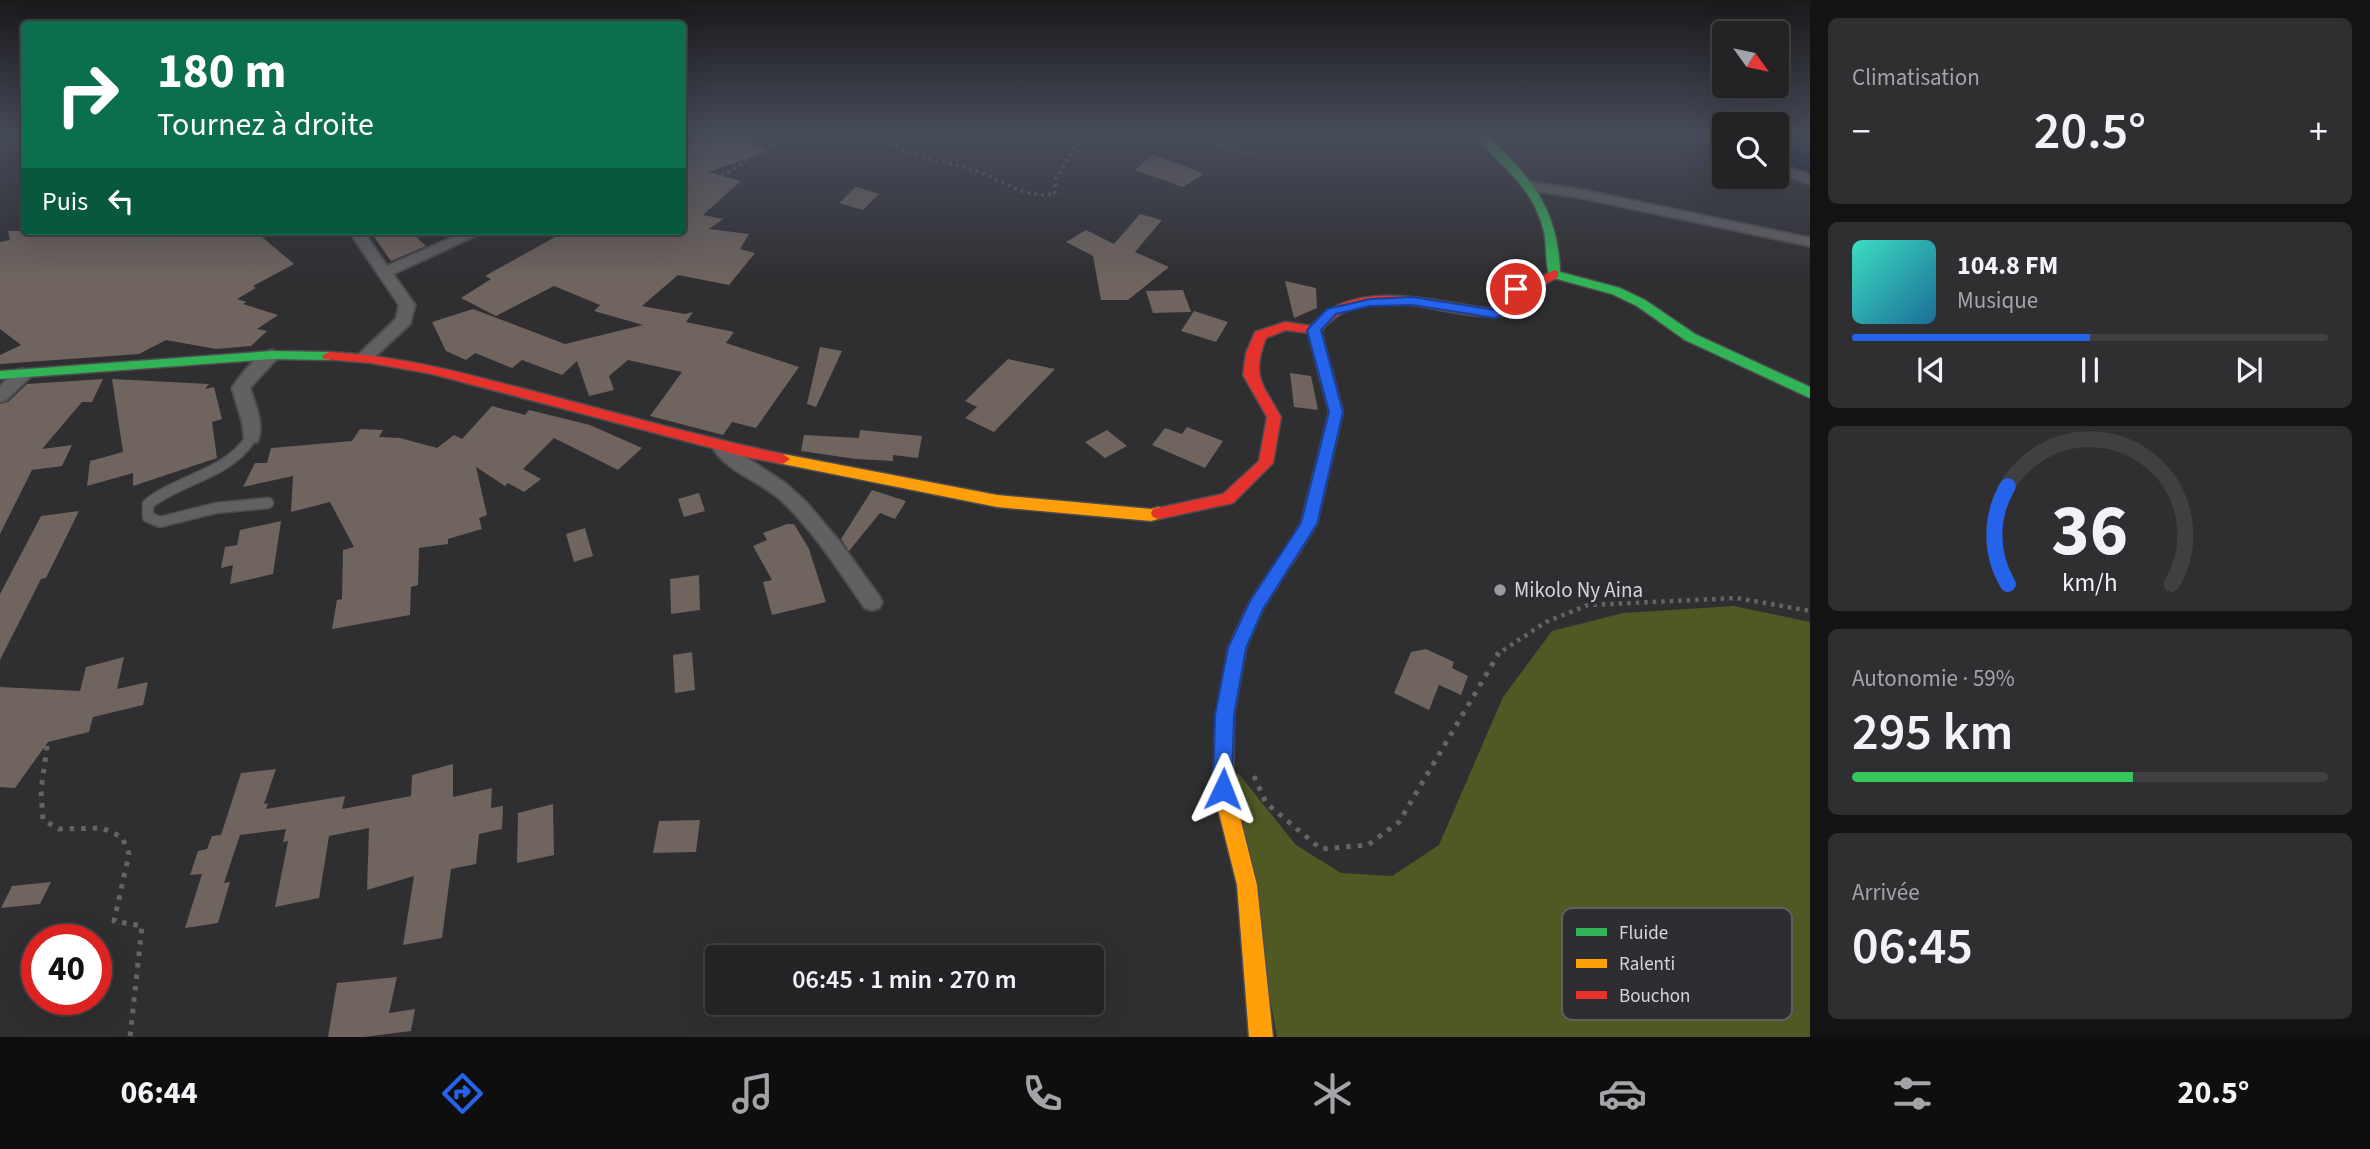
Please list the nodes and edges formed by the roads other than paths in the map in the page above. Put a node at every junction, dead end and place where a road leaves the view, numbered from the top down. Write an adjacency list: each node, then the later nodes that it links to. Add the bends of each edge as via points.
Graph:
1 (1530, 186): 4 (street); 6 (street, via 1552,226)
2 (359, 235): 5 (street)
3 (470, 235): 5 (street)
4 (1810, 242)
5 (386, 272): 9 (street, via 407,306 404,321)
6 (1554, 274): 7 (street, via 1525,290 1516,289 1508,310 1495,314 1413,301 1370,302 1331,312); 12 (street, via 1624,295 1690,337)
7 (1314, 330): 15 (street, via 1285,326 1260,335 1253,353 1250,375 1274,417 1266,463 1228,499 1151,515 997,501); 18 (street, via 1336,412 1309,524 1256,606 1237,648 1225,715 1223,789 1247,886)
8 (272, 355): 9 (street); 10 (street); 14 (street, via 241,388)
9 (364, 357): 15 (street, via 558,401)
10 (23, 374): 11 (street); 13 (street)
11 (0, 375)
12 (1810, 393)
13 (0, 396)
14 (251, 438): 16 (lane, via 241,455 159,493 148,504 148,517 160,522 216,508)
15 (721, 447): 17 (street, via 732,461 785,493 835,550)
16 (268, 503)
17 (872, 602)
18 (1261, 1037)

